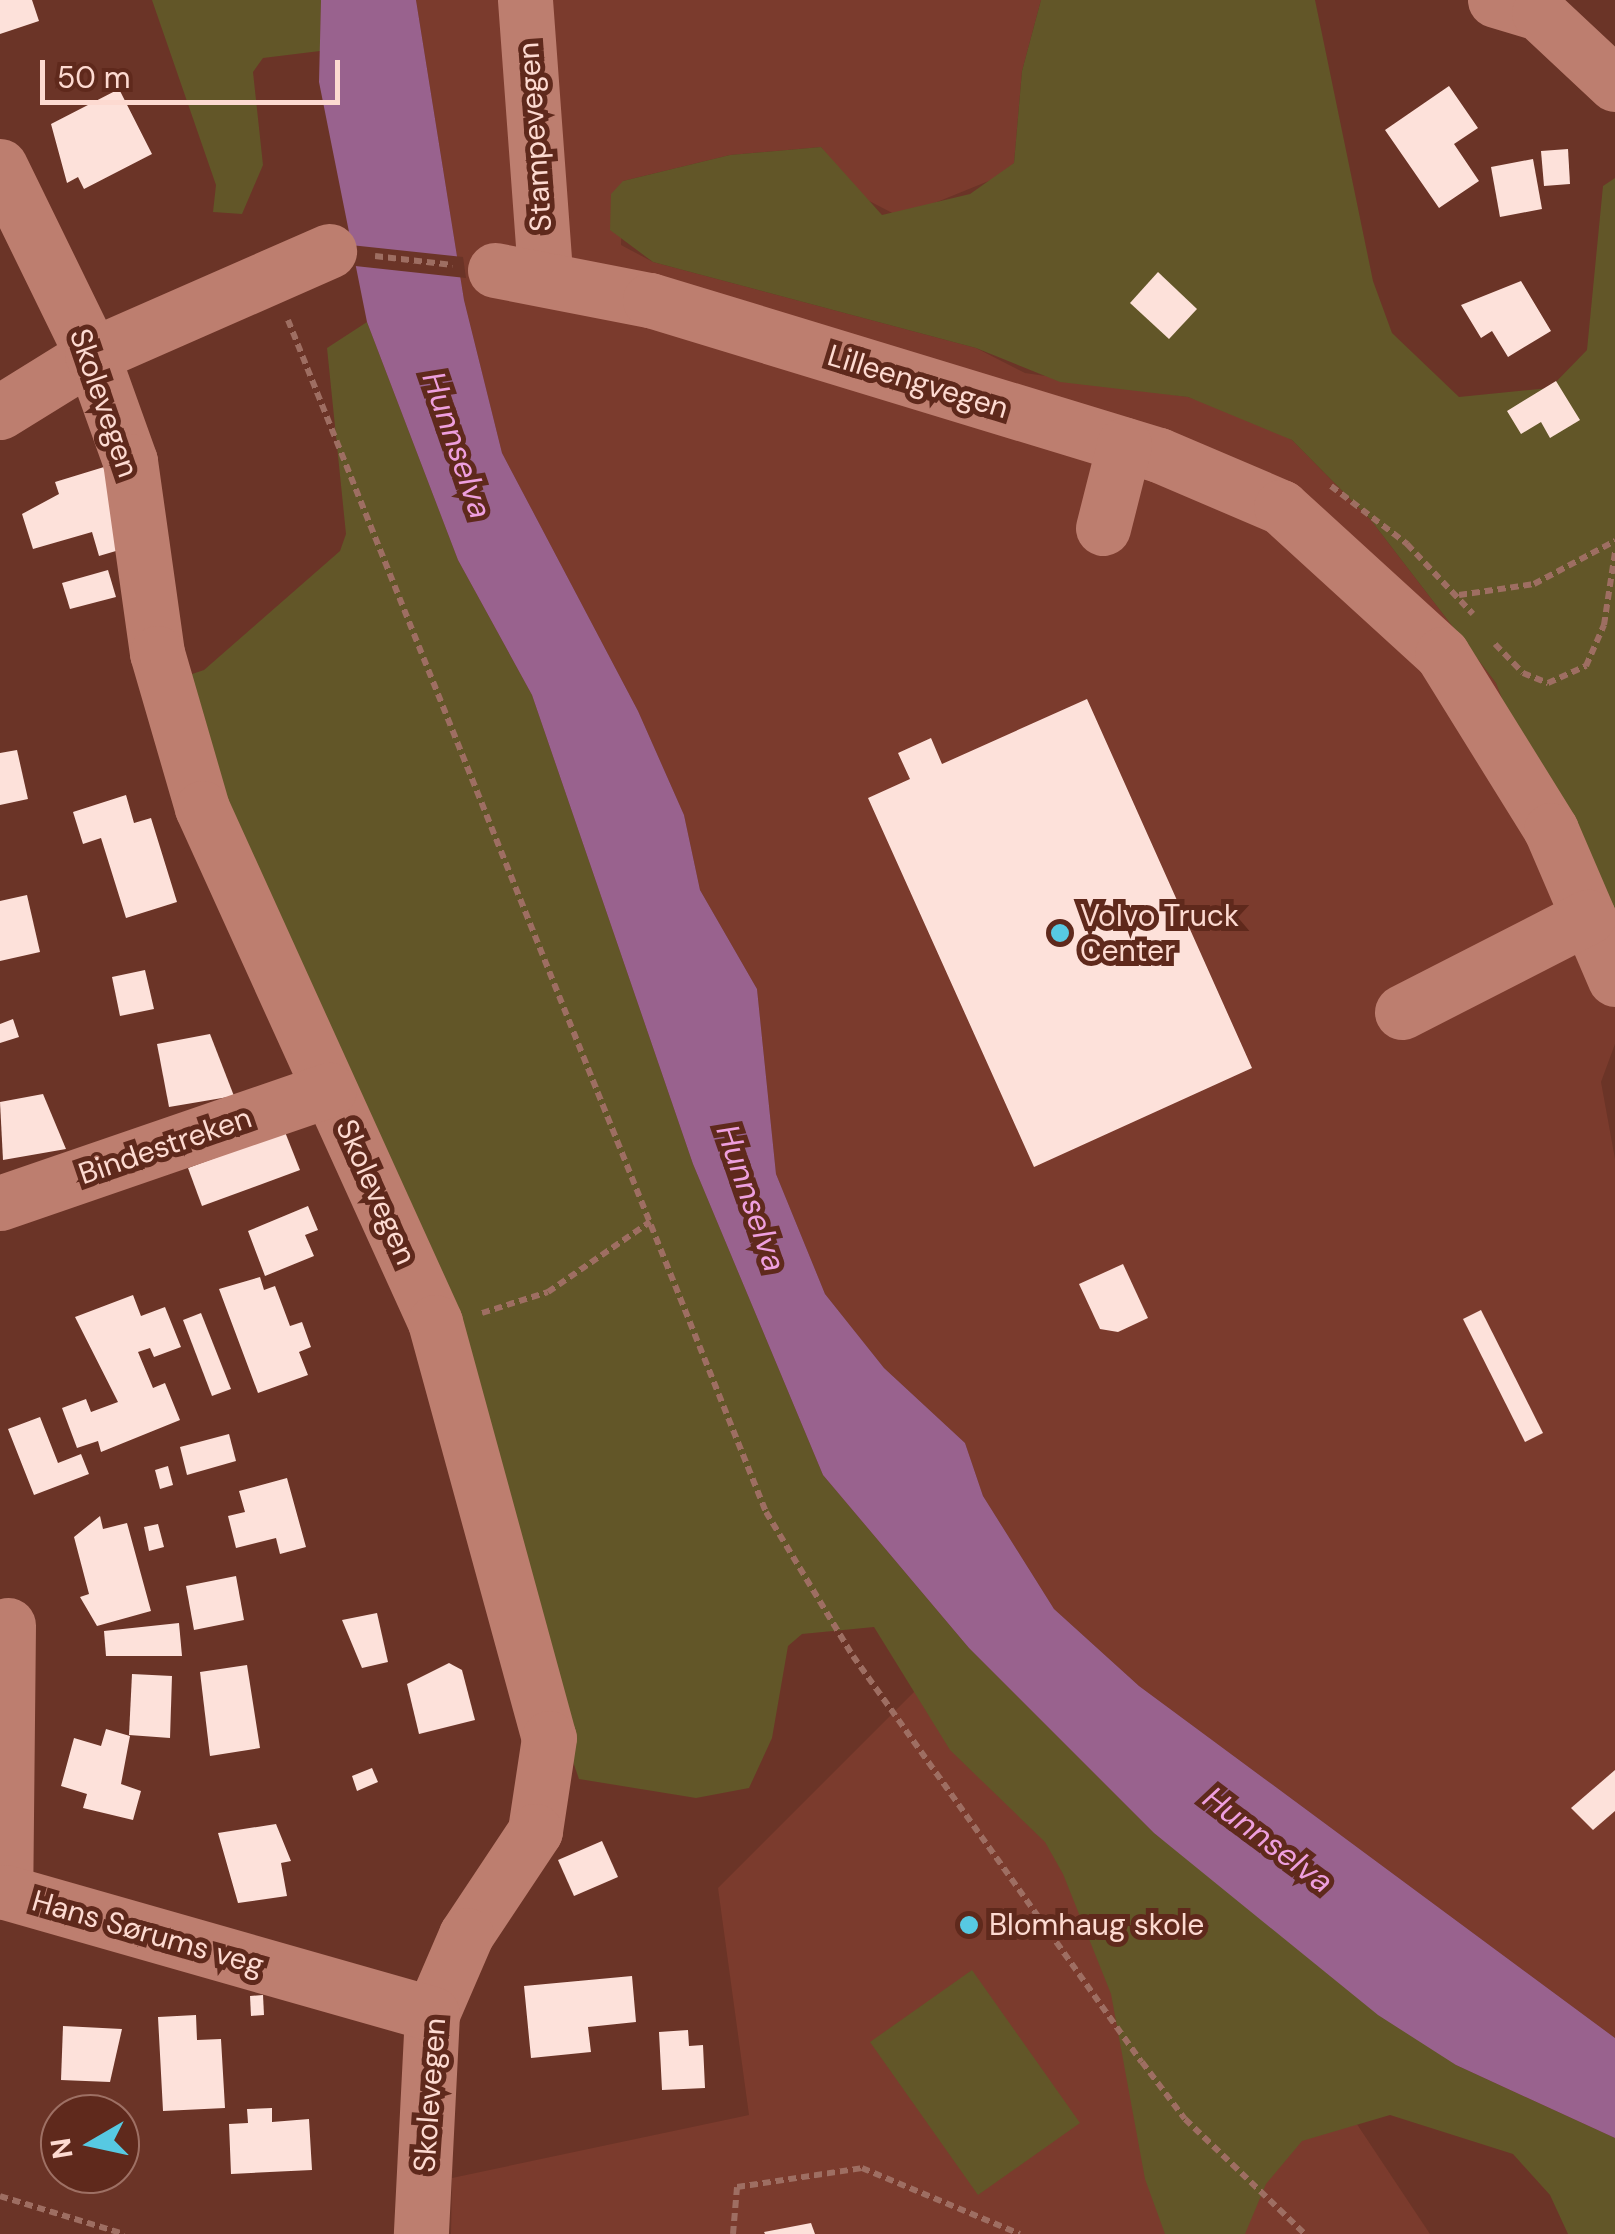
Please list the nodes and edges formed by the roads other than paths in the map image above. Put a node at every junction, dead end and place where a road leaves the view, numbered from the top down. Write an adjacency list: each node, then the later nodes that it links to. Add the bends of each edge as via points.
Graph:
1 (525, 0): 6 (street, Stampevegen)
2 (1495, 0): 3 (street, via 1539,13)
3 (1615, 84)
4 (0, 166): 7 (street, Skolevegen)
5 (328, 251): 7 (street)
6 (520, 272): 9 (street, Lilleengvegen)
7 (92, 355): 8 (street); 14 (street, Skolevegen, via 130,461 157,652 202,808)
8 (0, 412)
9 (1124, 445): 10 (street); 11 (street, Lilleengvegen, via 1281,507 1442,654 1500,736)
10 (1102, 528)
11 (1588, 917): 12 (street, Lilleengvegen); 13 (street)
12 (1615, 979)
13 (1402, 1012)
14 (330, 1090): 15 (street, Bindestreken); 17 (street, Skolevegen, via 435,1322 549,1738 535,1831 466,1935)
15 (0, 1203)
16 (8, 1625): 17 (street, Hans Sørums veg, via 5,1892)
17 (432, 2014): 18 (street, Skolevegen)
18 (420, 2234)

